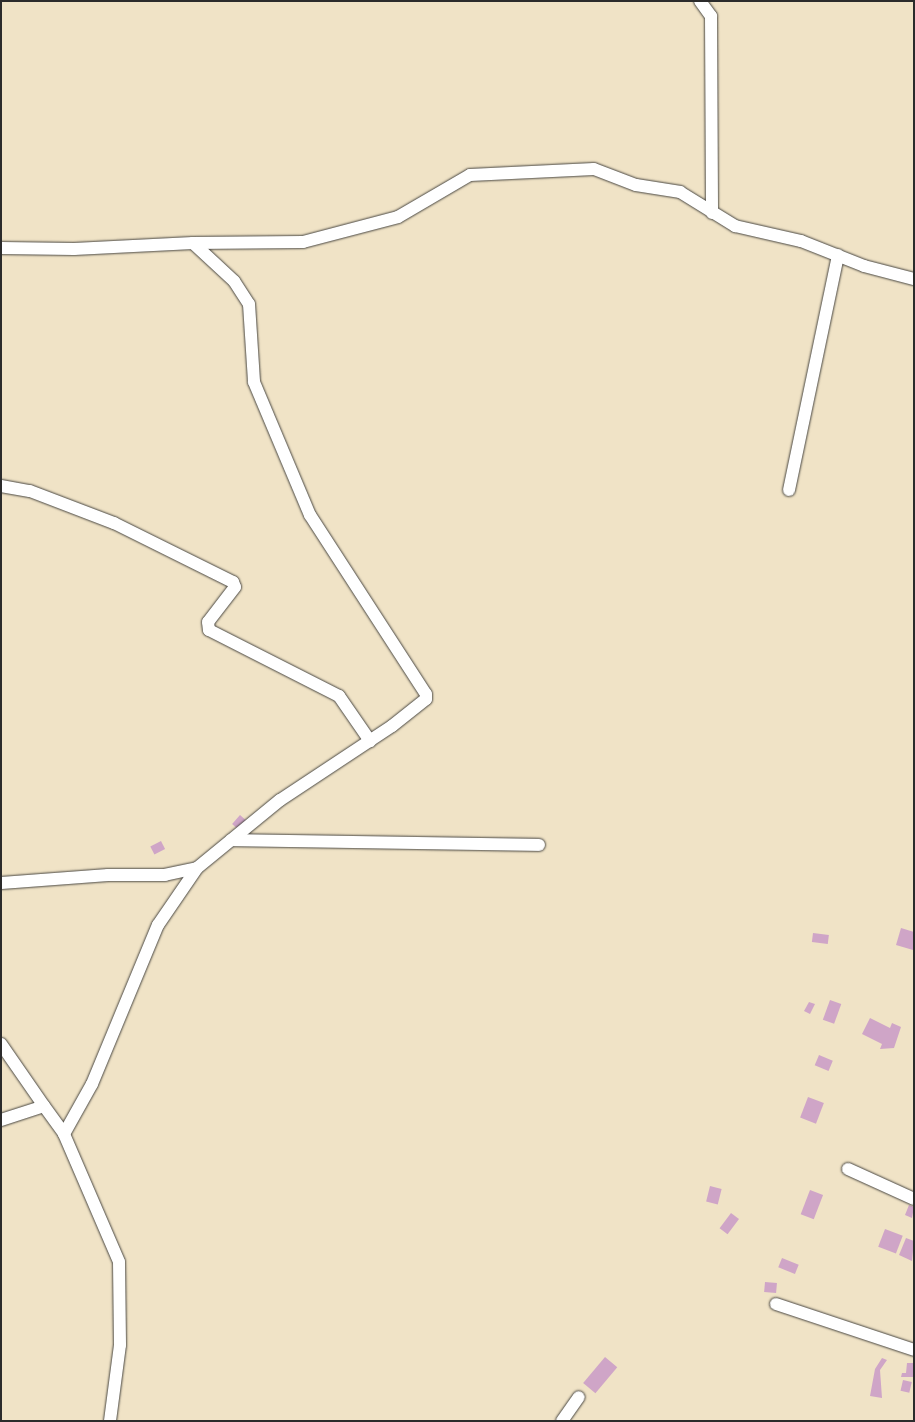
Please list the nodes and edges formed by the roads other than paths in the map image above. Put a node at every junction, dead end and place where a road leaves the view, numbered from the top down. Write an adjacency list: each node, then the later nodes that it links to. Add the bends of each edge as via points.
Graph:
1 (700, 1): 2 (street, via 712,16)
2 (712, 213): 3 (street, via 680,192 636,185 594,169 481,173 460,180 398,217 303,242); 5 (street, via 735,226 801,241)
3 (193, 243): 4 (street); 9 (street, via 246,296 254,382 310,516 426,692 426,699)
4 (1, 248)
5 (838, 255): 6 (street); 8 (street)
6 (914, 279)
7 (1, 486): 9 (street, via 30,492 114,524 233,582 235,587 208,622 209,630 339,696)
8 (790, 490)
9 (370, 741): 10 (street, via 280,800)
10 (231, 840): 11 (street); 12 (street)
11 (539, 845)
12 (197, 868): 13 (street, via 165,875 108,875); 17 (street, via 158,925 92,1084)
13 (1, 883)
14 (1, 1044): 15 (street)
15 (44, 1106): 16 (street); 17 (street)
16 (1, 1120)
17 (64, 1134): 23 (street, via 118,1262 120,1345)
18 (848, 1169): 19 (street)
19 (914, 1198)
20 (776, 1304): 21 (street)
21 (914, 1350)
22 (579, 1397): 24 (street)
23 (110, 1421)
24 (562, 1421)

